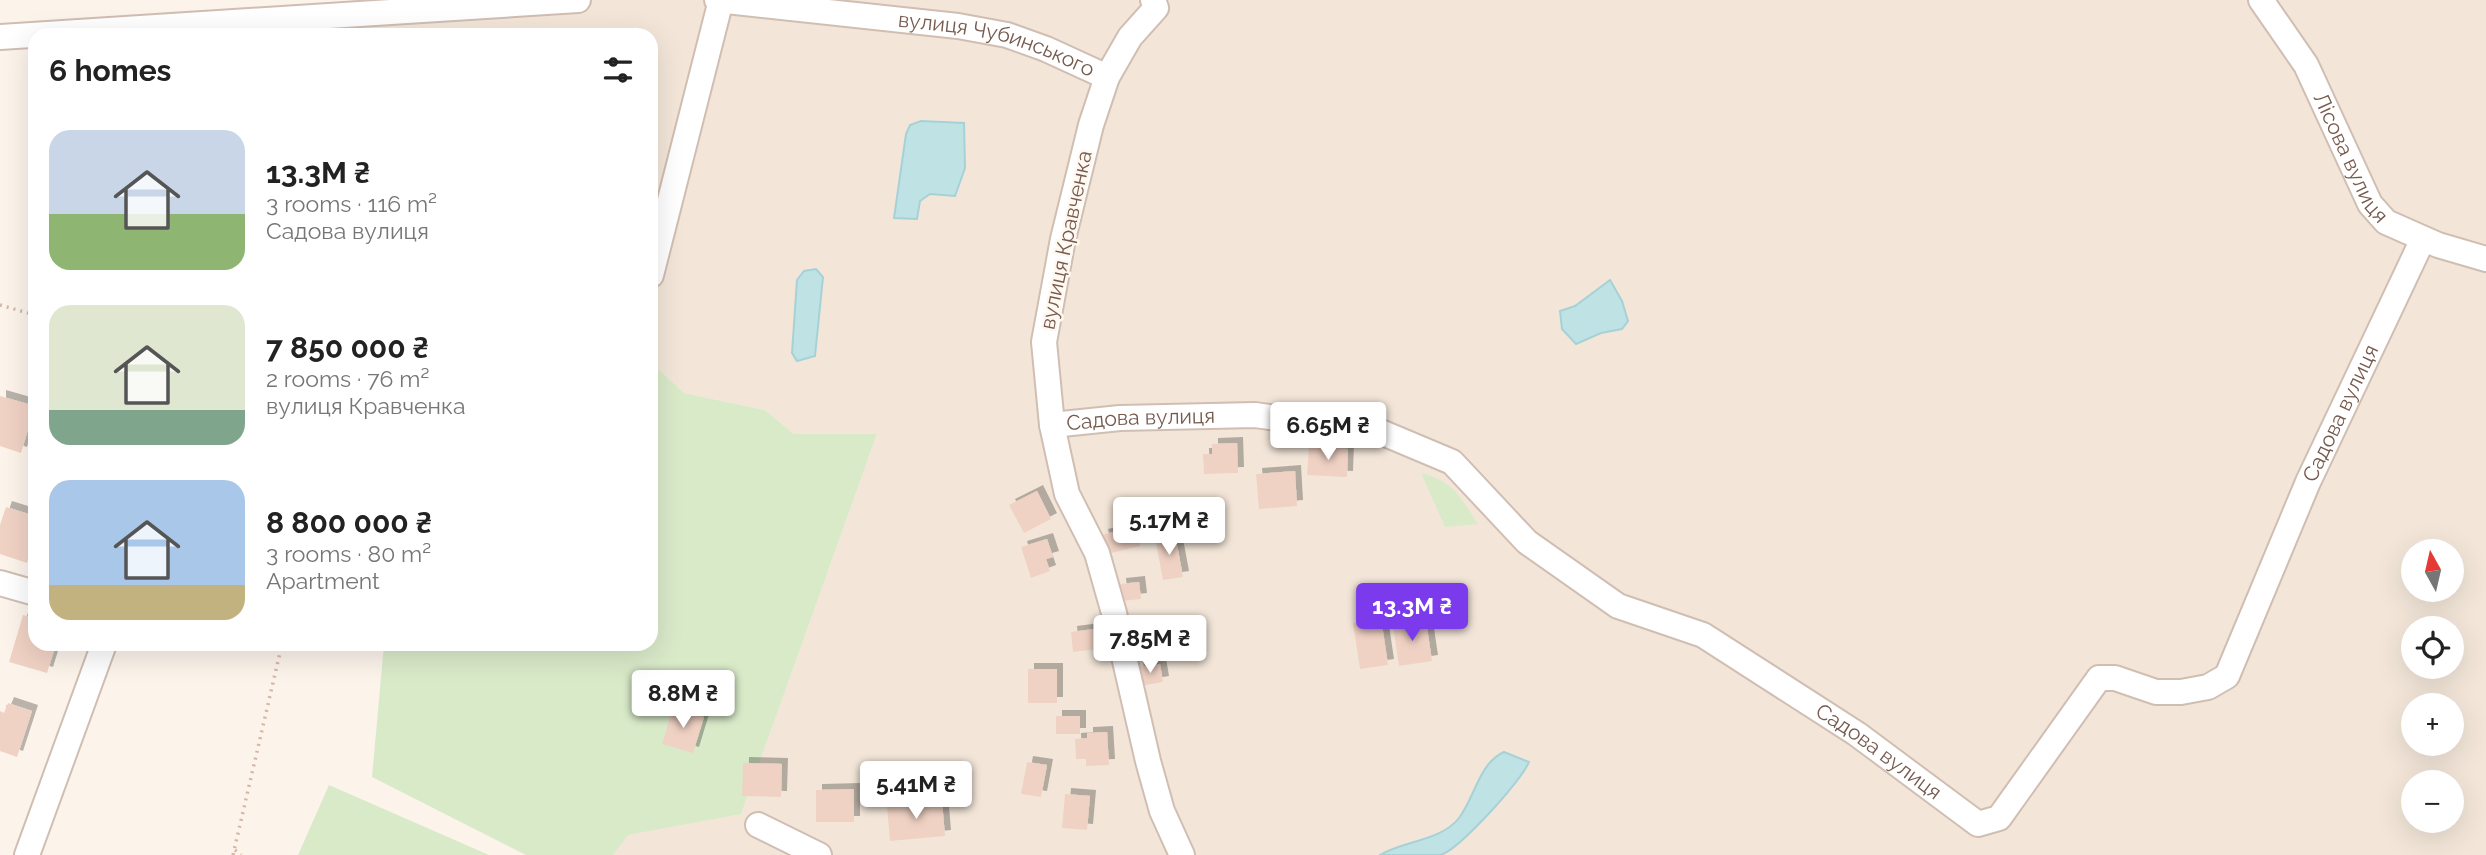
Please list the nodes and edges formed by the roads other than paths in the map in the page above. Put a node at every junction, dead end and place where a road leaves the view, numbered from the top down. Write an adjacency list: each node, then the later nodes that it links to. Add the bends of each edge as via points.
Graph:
1 (578, 0): 5 (street)
2 (719, 0): 9 (street, вулиця Чубинського, via 1007,35); 11 (street)
3 (2261, 0): 10 (street, Лісова вулиця, via 2306,65 2370,204 2386,222)
4 (1159, 3): 9 (street, вулиця Кравченка, via 1130,37)
5 (282, 27): 6 (street)
6 (254, 28)
7 (28, 36): 8 (street)
8 (0, 37)
9 (1107, 77): 13 (street, вулиця Кравченка, via 1063,239 1044,342)
10 (2423, 239): 12 (street, Лісова вулиця); 13 (street, Садова вулиця, via 2308,481 2227,676 2208,687 2181,692 2156,692 2115,677 2099,678 1999,818 1978,824 1857,734 1703,635 1618,606 1527,542 1452,462 1382,433 1255,415 1120,418)
11 (658, 247)
12 (2486, 259)
13 (1052, 425): 18 (street, вулиця Кравченка, via 1067,494 1097,553 1114,613)
14 (0, 583): 15 (street)
15 (28, 591)
16 (101, 651): 19 (street)
17 (758, 825): 20 (street)
18 (1172, 852)
19 (27, 855)
20 (819, 855)

